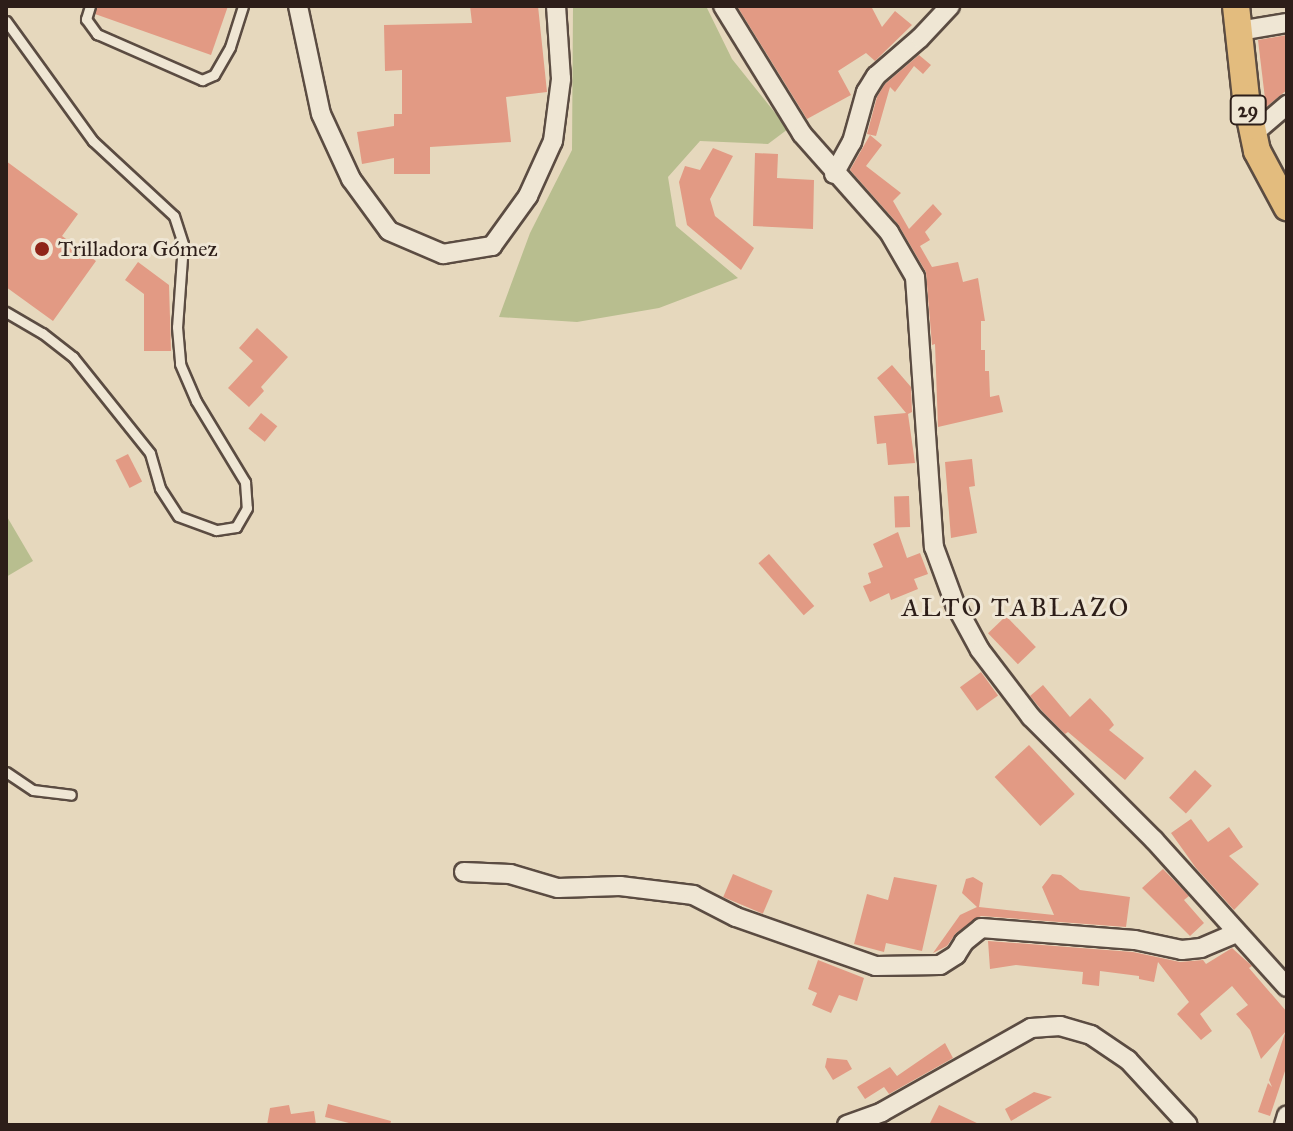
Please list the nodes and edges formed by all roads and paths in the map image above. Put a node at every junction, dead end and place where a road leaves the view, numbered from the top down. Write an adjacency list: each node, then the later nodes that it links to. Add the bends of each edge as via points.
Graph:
1 (90, 6): 2 (lane, via 86,19 97,34 202,80 214,75)
2 (243, 6)
3 (298, 6): 4 (street, via 321,114 351,179 389,231 443,254 492,246 528,196 553,141 561,79)
4 (556, 6)
5 (723, 6): 12 (street, via 802,134)
6 (950, 6): 12 (street, via 876,76)
7 (1237, 19): 9 (street); 11 (main road, 29)
8 (6, 21): 14 (lane, via 93,141 174,216 183,244 180,364 245,482 247,508 236,527 216,530 178,516 160,488 150,453 73,357)
9 (1287, 23)
10 (1287, 105): 11 (street)
11 (1253, 134): 13 (main road, 29, via 1264,170)
12 (834, 174): 18 (street, via 889,232 915,277 934,547 955,604 980,650 1031,717 1154,840)
13 (1287, 207)
14 (6, 312)
15 (6, 772): 16 (lane, via 33,790)
16 (71, 795)
17 (464, 872): 18 (street, via 510,874 558,888 620,886 693,895 736,917 876,966 940,965 981,928 1135,940 1182,950)
18 (1236, 933): 19 (street)
19 (1287, 987)
20 (1287, 1115): 23 (street)
21 (847, 1125): 22 (street, via 882,1112 1031,1028 1060,1026 1091,1035 1128,1060)
22 (1188, 1125)
23 (1284, 1125)

